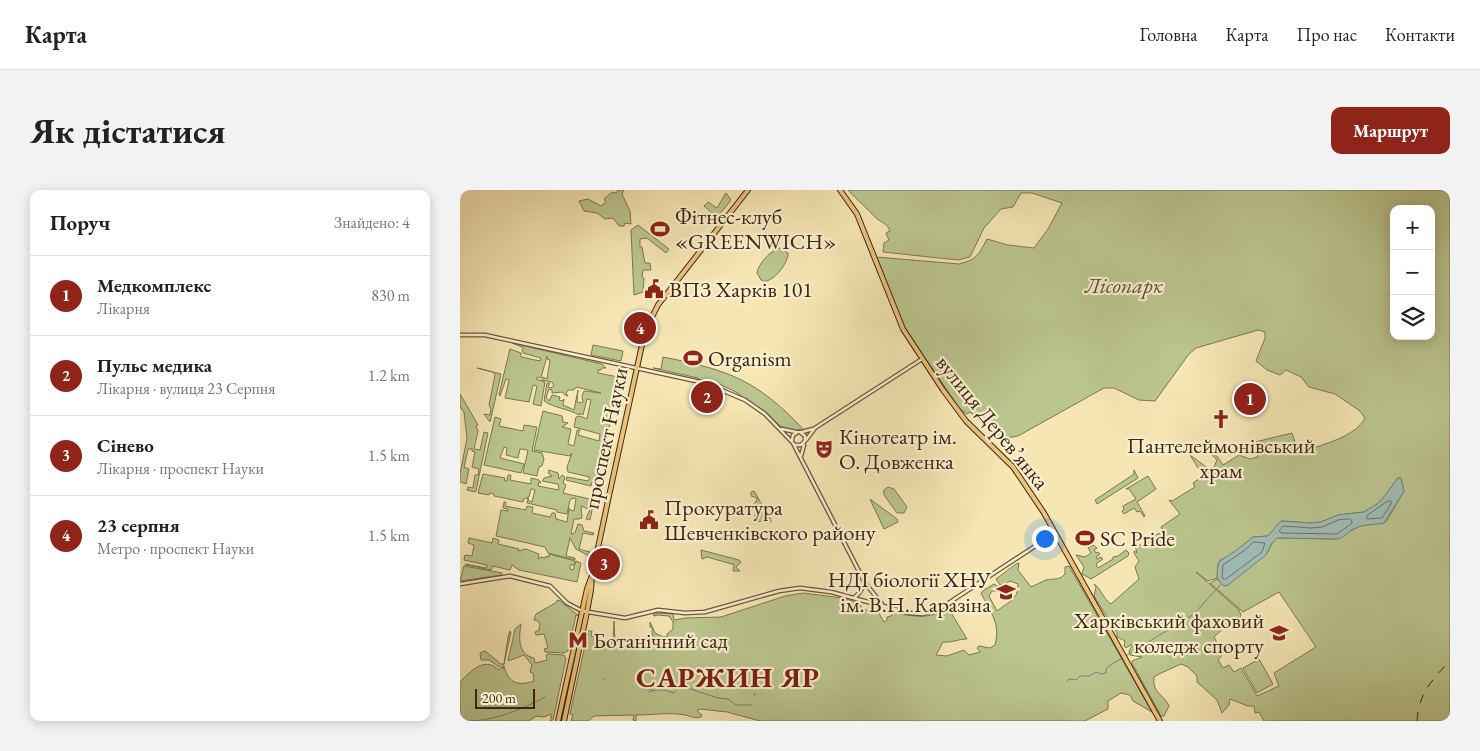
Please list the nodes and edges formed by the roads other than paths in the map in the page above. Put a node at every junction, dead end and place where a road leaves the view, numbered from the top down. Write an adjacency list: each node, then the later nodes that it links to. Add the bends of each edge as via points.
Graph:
1 (748, 190): 5 (main road, проспект Науки, via 656,308 645,332)
2 (840, 190): 4 (main road, вулиця Дерев’янка, via 857,214 903,329)
3 (460, 334): 5 (street, via 486,336)
4 (922, 359): 7 (street); 12 (main road, вулиця Дерев’янка, via 966,421 1012,467)
5 (636, 367): 6 (street, via 728,391 755,406); 13 (main road, проспект Науки)
6 (780, 428): 8 (street); 10 (street)
7 (814, 428): 8 (street); 9 (street)
8 (799, 432): 9 (street, via 805,436); 10 (street, via 793,435)
9 (805, 441): 10 (street, via 798,446); 11 (street)
10 (793, 442): 11 (street)
11 (801, 458): 14 (street)
12 (1056, 533): 17 (street, via 942,608 922,614); 22 (main road, вулиця Дерев’янка)
13 (592, 576): 18 (main road, проспект Науки); 19 (main road, проспект Науки)
14 (865, 583): 16 (street); 17 (street)
15 (460, 584): 18 (street, via 510,576 544,584)
16 (854, 597): 17 (street); 19 (street, via 800,588 698,613 658,610 625,618)
17 (884, 605)
18 (582, 611): 19 (street); 20 (main road, проспект Науки)
19 (587, 612): 21 (main road, проспект Науки)
20 (558, 721)
21 (564, 721)
22 (1160, 721)

